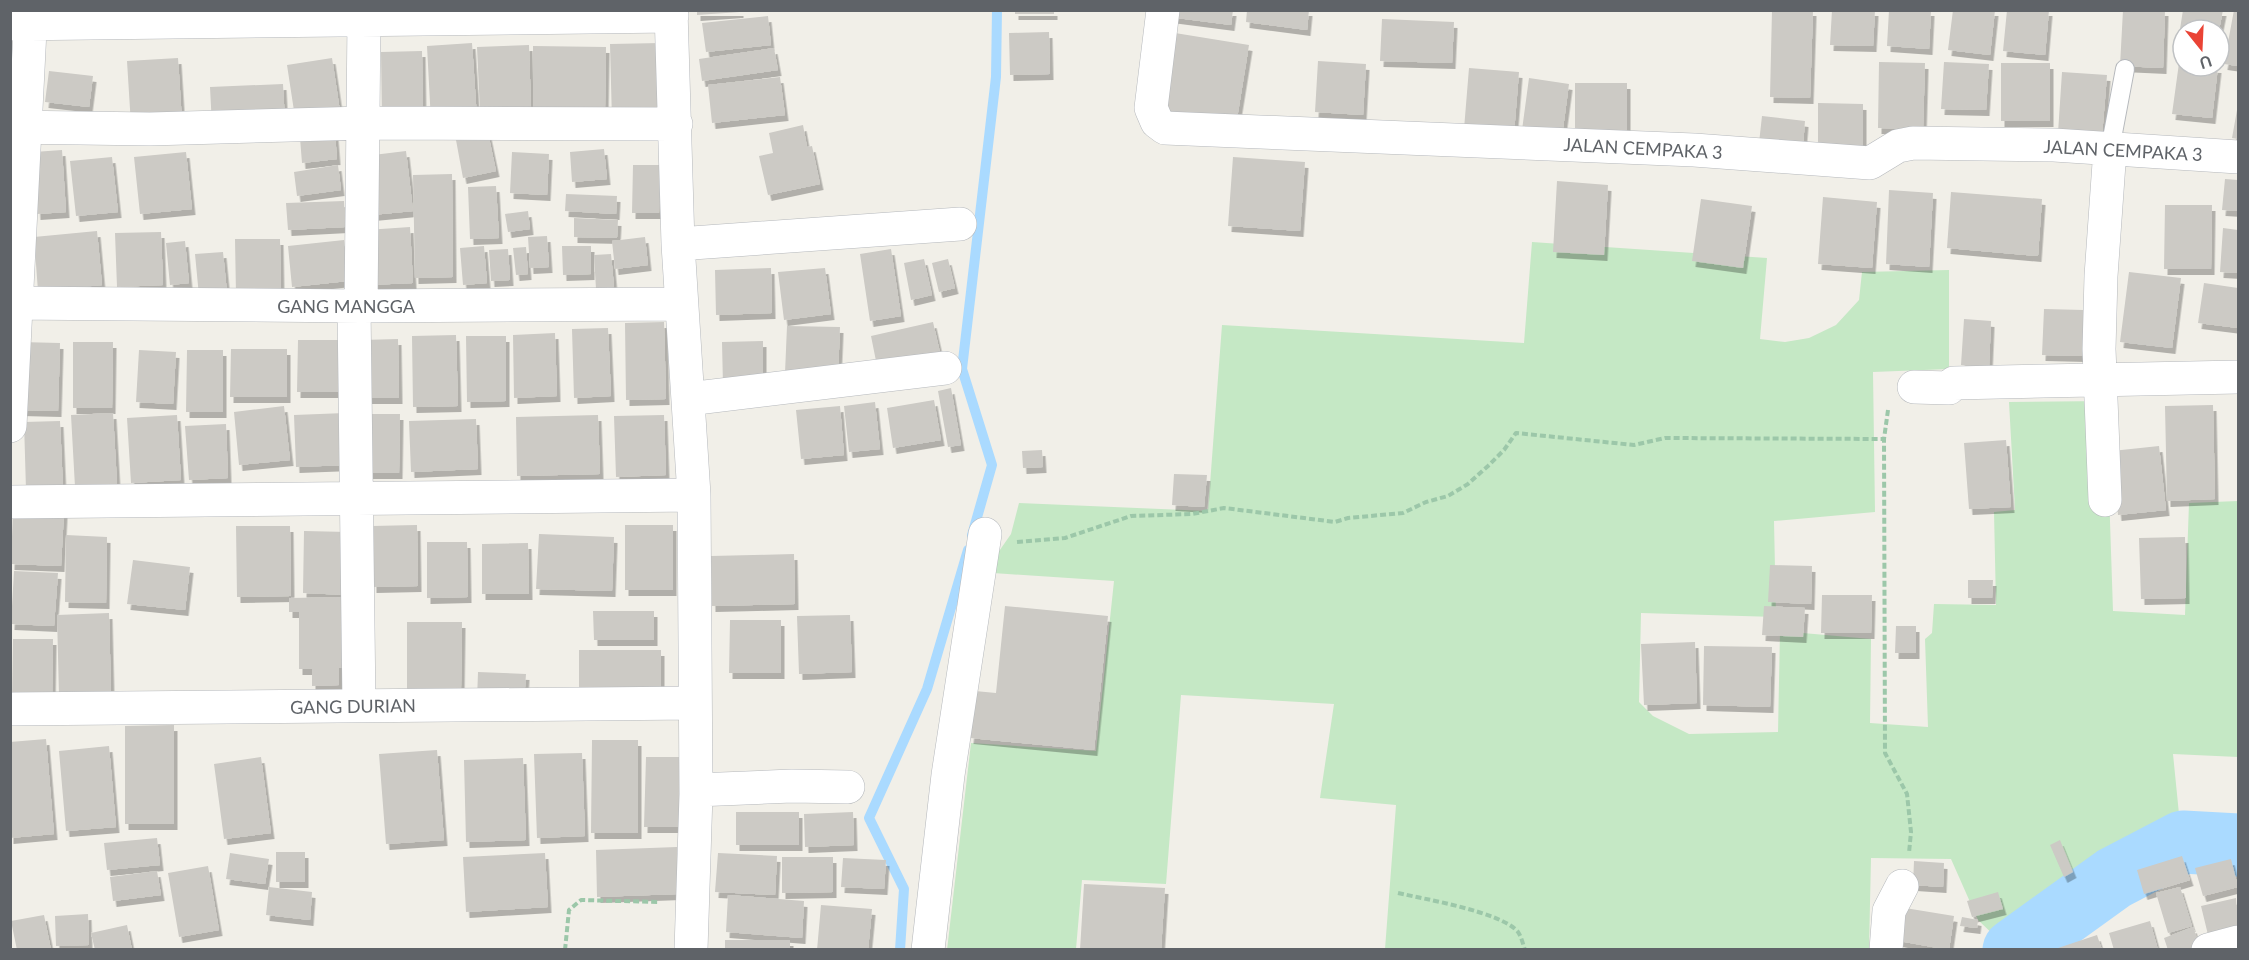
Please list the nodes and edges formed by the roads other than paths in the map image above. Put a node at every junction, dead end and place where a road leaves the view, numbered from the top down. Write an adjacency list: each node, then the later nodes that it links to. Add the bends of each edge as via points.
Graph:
1 (1163, 10): 9 (street, JALAN CEMPAKA 3, via 1151,108 1157,122 1165,128 1694,150 1870,163 1898,146 1913,143)
2 (672, 13): 4 (street); 7 (street)
3 (24, 19): 4 (street); 8 (street)
4 (364, 20): 6 (street)
5 (2126, 69): 9 (lane)
6 (364, 123): 7 (street); 8 (street, via 150,129); 15 (street)
7 (676, 124): 12 (street)
8 (18, 127): 13 (street)
9 (2110, 149): 10 (street, JALAN CEMPAKA 3); 18 (street, via 2101,276)
10 (2238, 157)
11 (960, 224): 12 (street)
12 (678, 244): 14 (street)
13 (13, 303): 15 (street, GANG MANGGA); 21 (street)
14 (681, 304): 15 (street, GANG MANGGA); 20 (street)
15 (357, 306): 23 (street)
16 (945, 368): 20 (street)
17 (2238, 376): 18 (street)
18 (2101, 380): 19 (street); 24 (street)
19 (1914, 387)
20 (688, 399): 22 (street)
21 (10, 426)
22 (694, 495): 23 (street); 27 (street)
23 (356, 498): 25 (street); 28 (street)
24 (2105, 500)
25 (10, 502)
26 (985, 539): 35 (street, via 948,775)
27 (695, 703): 28 (street, GANG DURIAN); 31 (street)
28 (359, 706): 29 (street, GANG DURIAN)
29 (10, 710)
30 (848, 787): 31 (street)
31 (696, 790): 34 (street)
32 (1902, 886): 36 (street, via 1889,911)
33 (2238, 942): 37 (street)
34 (691, 950)
35 (928, 950)
36 (1886, 950)
37 (2208, 950)

